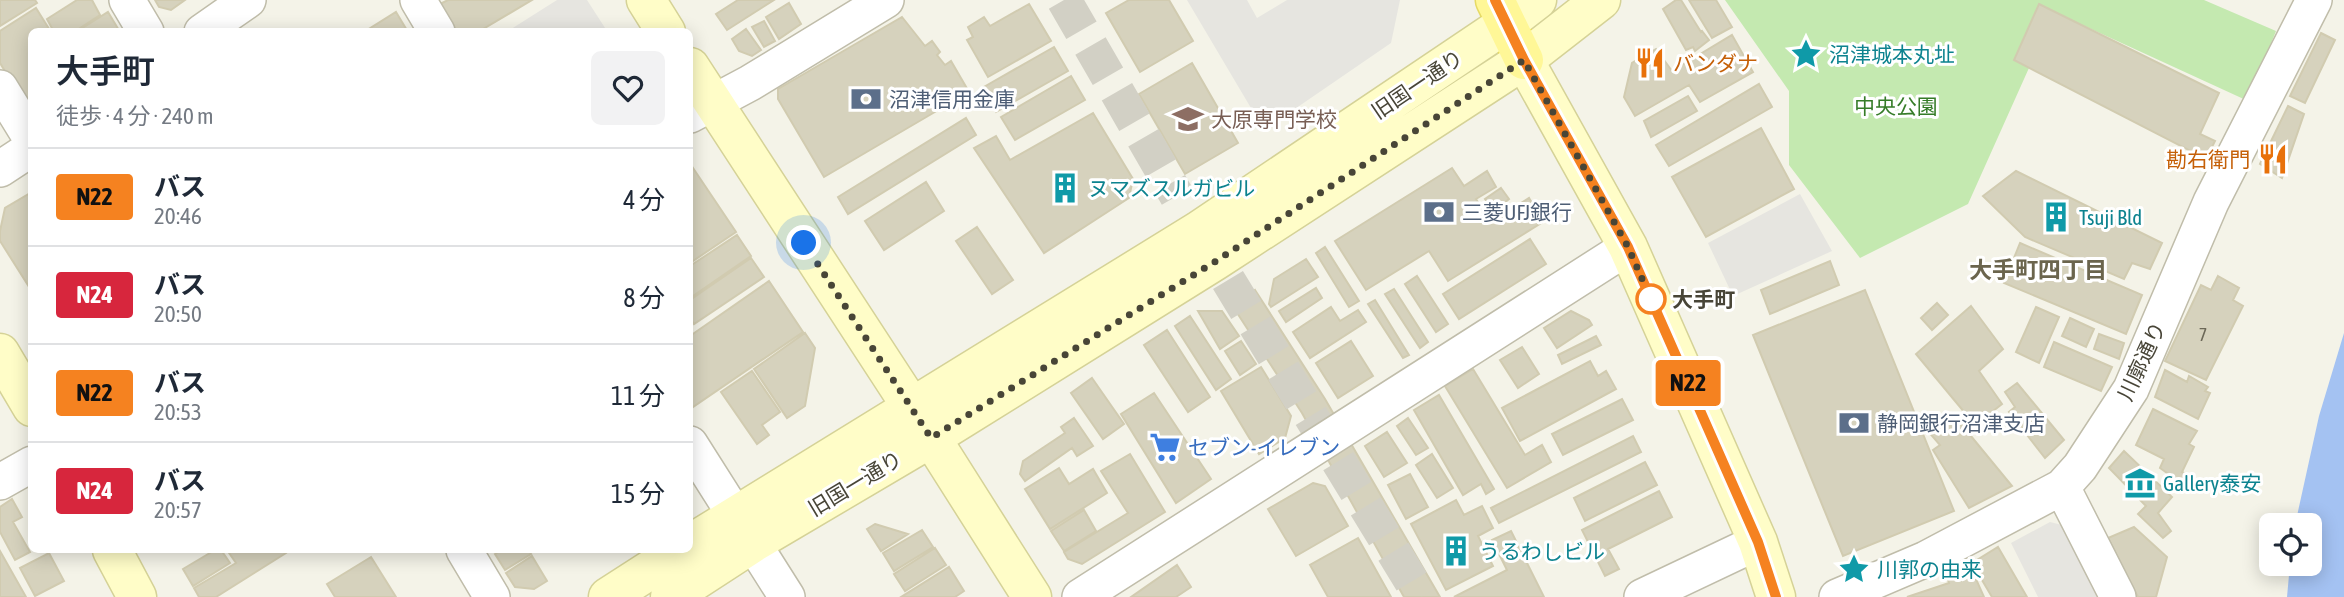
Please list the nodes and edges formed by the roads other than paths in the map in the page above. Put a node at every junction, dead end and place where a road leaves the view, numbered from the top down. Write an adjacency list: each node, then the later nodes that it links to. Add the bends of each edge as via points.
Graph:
1 (127, 0): 10 (street)
2 (248, 0): 11 (street)
3 (418, 0): 12 (street)
4 (646, 0): 13 (main road)
5 (886, 0): 17 (street)
6 (1537, 0): 9 (main road, 旧国一通り)
7 (1601, 0): 14 (main road, 旧国一通り)
8 (2314, 0): 28 (street, 川廓通り, via 2211,202 2131,388)
9 (1501, 11): 14 (main road); 24 (main road, 旧国一通り, via 1198,231)
10 (144, 28)
11 (208, 28)
12 (434, 28)
13 (664, 28)
14 (1524, 60): 21 (main road); 24 (main road, 旧国一通り, via 1216,261)
15 (693, 78): 17 (main road)
16 (0, 88): 18 (street)
17 (701, 108): 24 (main road)
18 (28, 134)
19 (28, 151): 20 (street)
20 (0, 169)
21 (1628, 247): 30 (main road); 41 (street)
22 (0, 353): 23 (main road)
23 (28, 400)
24 (921, 422): 29 (main road, 旧国一通り); 40 (main road)
25 (693, 449): 29 (street)
26 (28, 466): 27 (street)
27 (0, 482)
28 (2062, 487): 44 (street, 川廓通り, via 1926,559); 45 (street)
29 (744, 529): 31 (main road, 旧国一通り); 38 (main road, 旧国一通り); 39 (street)
30 (1758, 542): 42 (street); 43 (main road)
31 (693, 543)
32 (114, 553): 35 (main road)
33 (466, 553): 36 (street)
34 (676, 553): 37 (main road)
35 (137, 597)
36 (492, 597)
37 (608, 597)
38 (670, 597)
39 (787, 597)
40 (1032, 597)
41 (1080, 597)
42 (1642, 597)
43 (1776, 597)
44 (1837, 597)
45 (2119, 597)

